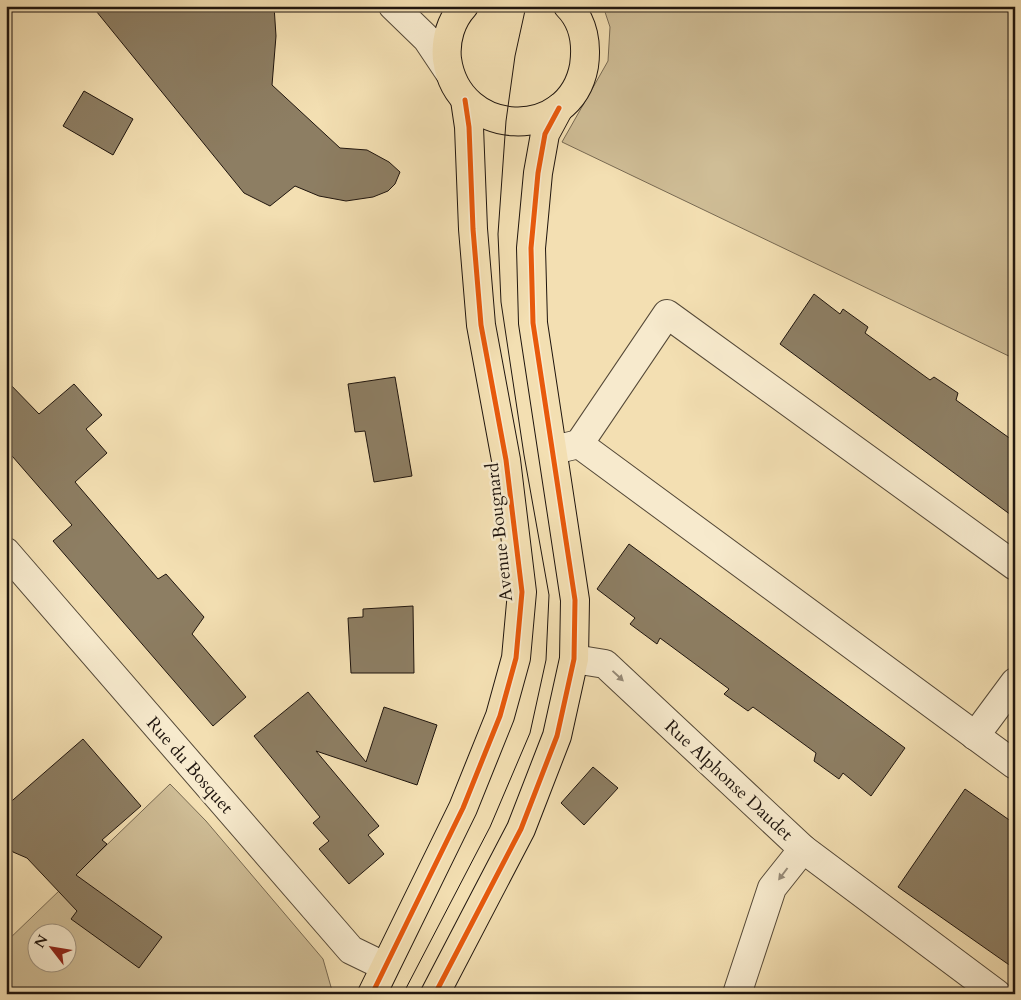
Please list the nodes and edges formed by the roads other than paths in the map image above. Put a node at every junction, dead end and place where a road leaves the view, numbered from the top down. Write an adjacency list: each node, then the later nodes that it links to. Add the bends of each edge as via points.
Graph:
1 (393, 6): 4 (street, via 427,38)
2 (464, 6): 4 (main road, Avenue Bougnard, via 450,27 446,50)
3 (568, 6): 6 (main road, Avenue Bougnard, via 584,33 586,53 582,74 573,93)
4 (449, 72): 5 (main road, Avenue Bougnard, via 455,88)
5 (465, 100): 6 (main road, Avenue Bougnard, via 484,114 506,122 543,117); 16 (main road, Avenue Bougnard, via 481,325 506,460 522,592 516,658 500,716 463,808)
6 (558, 108): 8 (main road, Avenue Bougnard, via 545,134 531,248 533,323)
7 (579, 444): 8 (street); 10 (street, via 667,314); 13 (street)
8 (552, 450): 11 (main road, Avenue Bougnard, via 575,600)
9 (6, 552): 16 (street, Rue du Bosquet, via 351,950)
10 (1015, 566)
11 (574, 659): 15 (street, Rue Alphonse Daudet, one-way to 15, via 605,664); 18 (main road, Avenue Bougnard, via 557,736 521,829)
12 (1015, 682): 13 (street)
13 (976, 736): 14 (street)
14 (1015, 765)
15 (803, 849): 19 (street, Rue Alphonse Daudet, one-way to 19, via 772,888); 20 (street)
16 (384, 966): 17 (main road, Avenue Bougnard)
17 (372, 994)
18 (435, 994)
19 (737, 994)
20 (997, 994)

